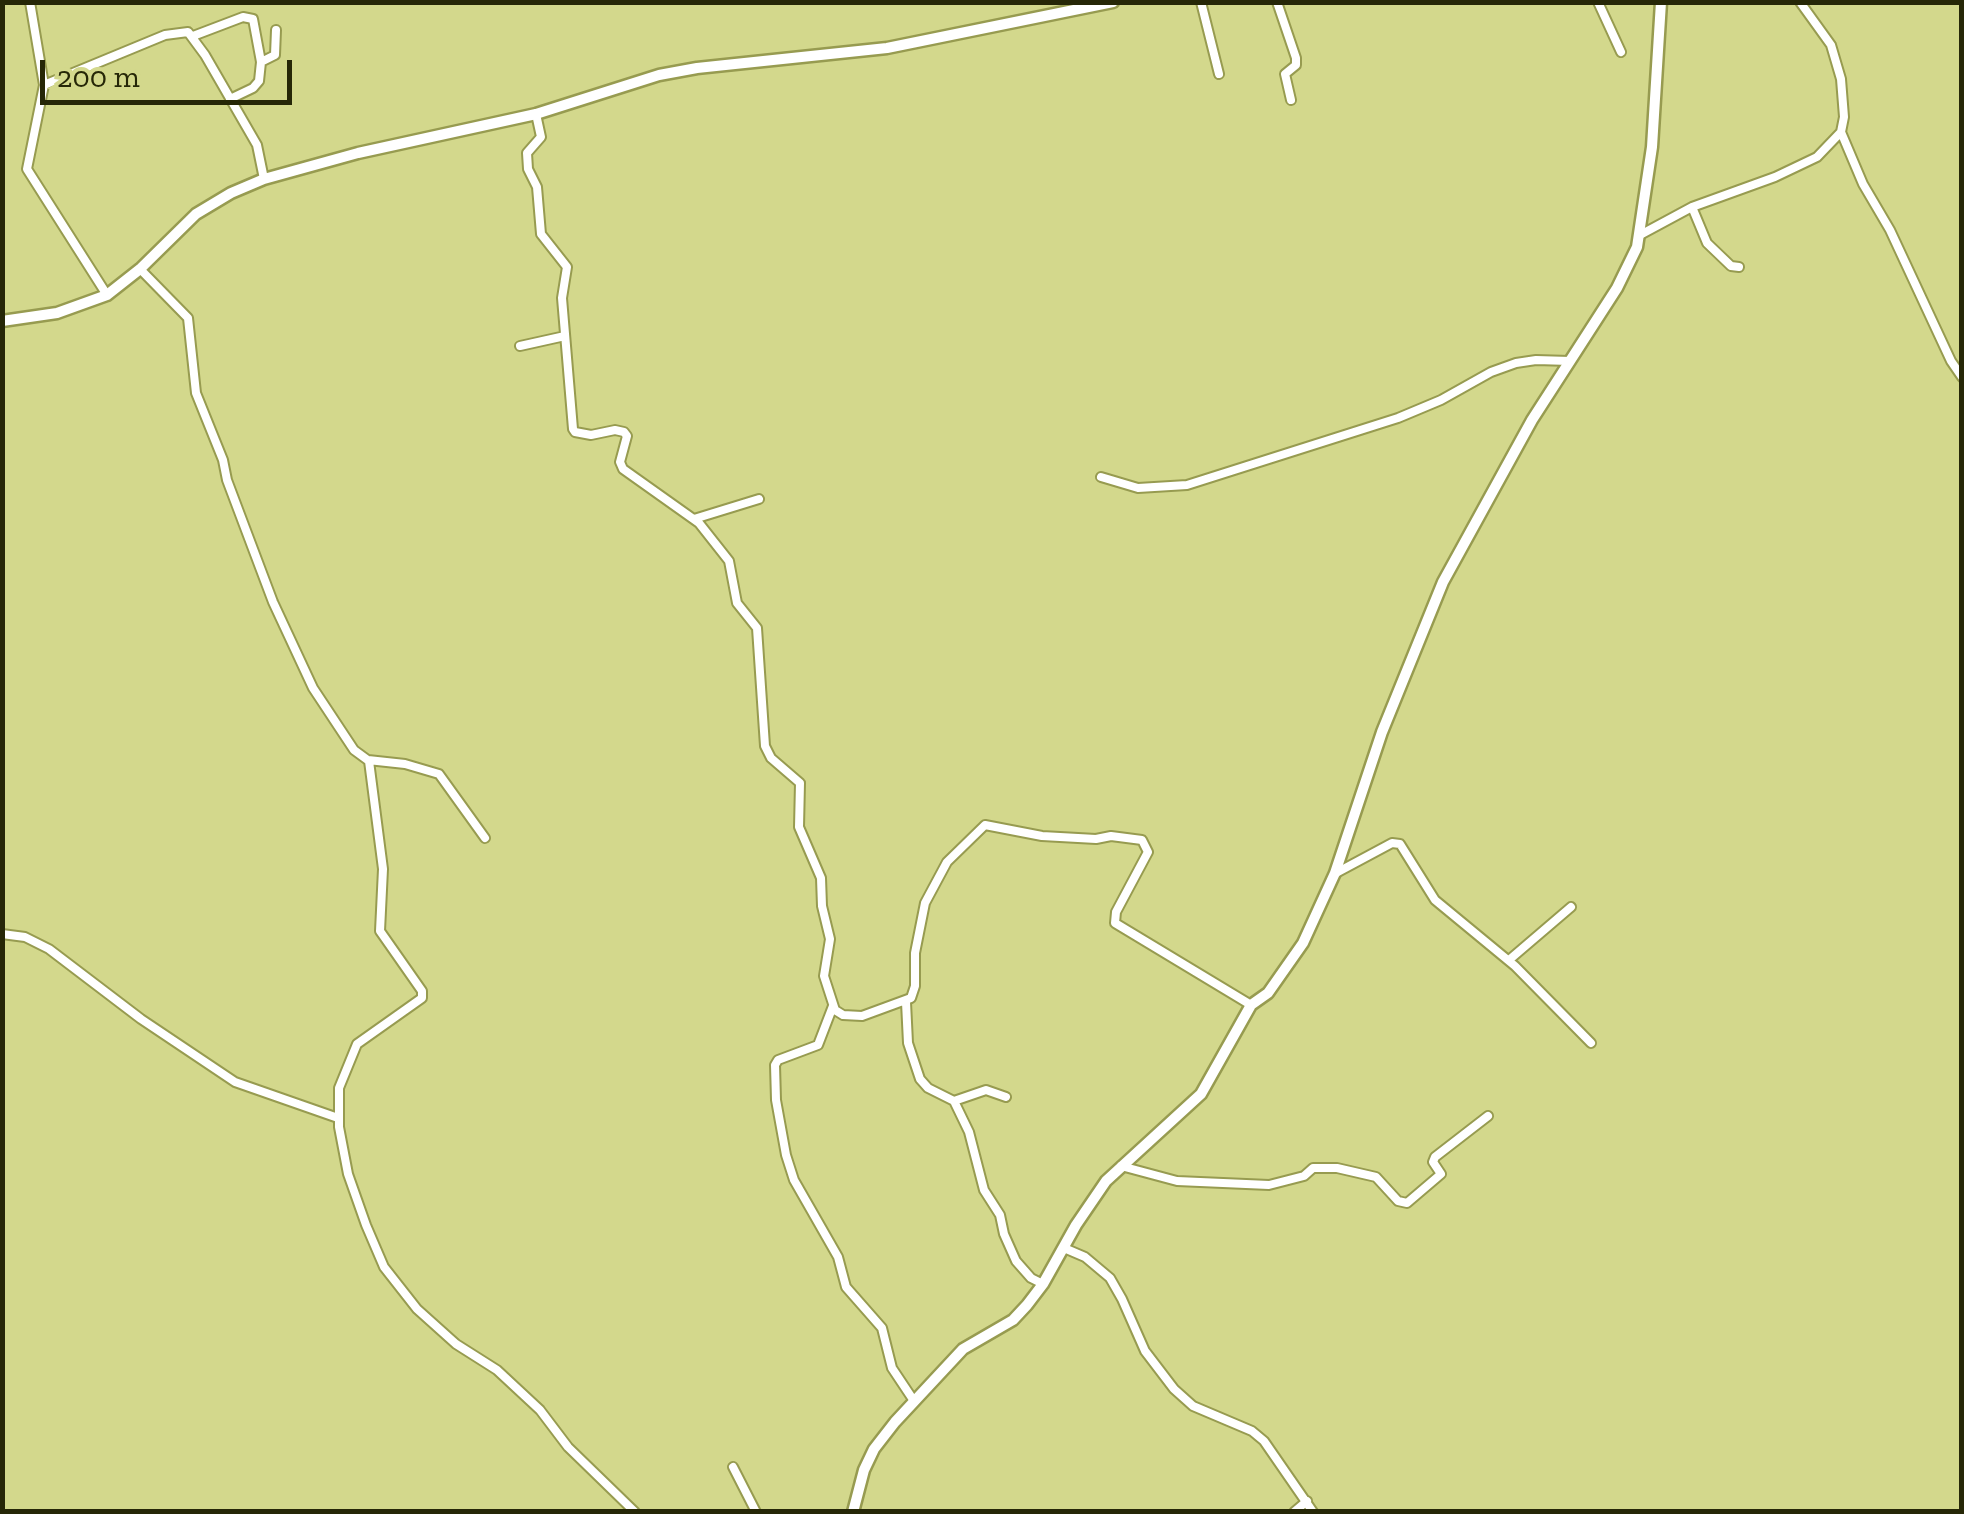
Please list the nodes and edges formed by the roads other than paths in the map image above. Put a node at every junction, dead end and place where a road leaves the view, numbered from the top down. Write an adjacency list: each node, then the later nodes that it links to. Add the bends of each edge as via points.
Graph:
1 (30, 2): 13 (street)
2 (1113, 2): 16 (main road, via 887,48 659,75)
3 (1201, 2): 12 (street)
4 (1276, 2): 15 (street, via 1296,58 1286,74)
5 (1598, 2): 10 (street)
6 (1661, 2): 20 (main road)
7 (1800, 2): 17 (street, via 1831,45 1842,79)
8 (276, 30): 11 (street, via 275,55)
9 (193, 36): 11 (street, via 248,17); 13 (street, via 183,30 165,34); 14 (street)
10 (1621, 52)
11 (261, 62): 14 (street, via 257,85)
12 (1219, 74)
13 (44, 85): 23 (street, via 27,168)
14 (230, 99): 18 (street, via 257,145)
15 (1292, 100)
16 (536, 114): 18 (main road); 25 (street, via 541,137 527,154 528,169 537,187 541,234 568,267)
17 (1841, 132): 19 (street, via 1818,157); 28 (street)
18 (264, 179): 22 (main road, via 196,214)
19 (1692, 206): 20 (street); 21 (street, via 1707,243)
20 (1640, 235): 27 (main road, via 1617,288)
21 (1739, 267)
22 (140, 269): 23 (main road); 32 (street, via 188,318 196,392 272,602 313,688 354,750)
23 (107, 295): 24 (main road, via 57,313)
24 (2, 320)
25 (565, 336): 26 (street); 31 (street, via 574,431 624,432 622,469)
26 (520, 346)
27 (1570, 362): 29 (street, via 1516,363 1398,418 1187,485 1138,488); 34 (main road, via 1443,582)
28 (1961, 377)
29 (1101, 476)
30 (758, 499): 31 (street)
31 (694, 519): 40 (street, via 725,553 738,603 757,628 763,740 800,784 799,827 821,878 830,934 824,973)
32 (368, 760): 33 (street, via 439,774); 45 (street, via 383,870 380,932 422,998 357,1044 339,1088)
33 (485, 838)
34 (1334, 874): 37 (street, via 1399,843 1435,900); 39 (main road, via 1303,943 1268,993)
35 (1571, 908): 37 (street)
36 (2, 934): 45 (street, via 49,949 235,1082)
37 (1509, 960): 41 (street)
38 (906, 1002): 39 (street, via 914,992 915,952 930,892 952,856 986,825 1042,836 1142,840 1148,853 1115,923); 40 (street, via 856,1017); 43 (street, via 908,1043 920,1078)
39 (1251, 1004): 46 (main road, via 1200,1094)
40 (833, 1006): 49 (street, via 818,1045 775,1065 788,1165 838,1257 847,1289 884,1330 892,1368)
41 (1591, 1044)
42 (1006, 1098): 43 (street, via 986,1090)
43 (954, 1101): 48 (street, via 1016,1260)
44 (1488, 1116): 46 (street, via 1435,1157 1441,1174 1408,1203 1364,1171 1314,1168 1269,1185 1177,1181)
45 (338, 1118): 52 (street, via 348,1174 392,1281 433,1324 540,1410)
46 (1121, 1166): 47 (main road)
47 (1064, 1248): 48 (main road); 51 (street, via 1110,1278 1145,1352 1174,1389 1193,1406 1264,1441)
48 (1043, 1284): 49 (main road, via 1013,1320 963,1349)
49 (914, 1401): 54 (main road, via 874,1449)
50 (733, 1467): 53 (street)
51 (1307, 1501): 55 (street); 56 (street)
52 (635, 1512)
53 (756, 1512)
54 (852, 1512)
55 (1294, 1512)
56 (1313, 1512)

